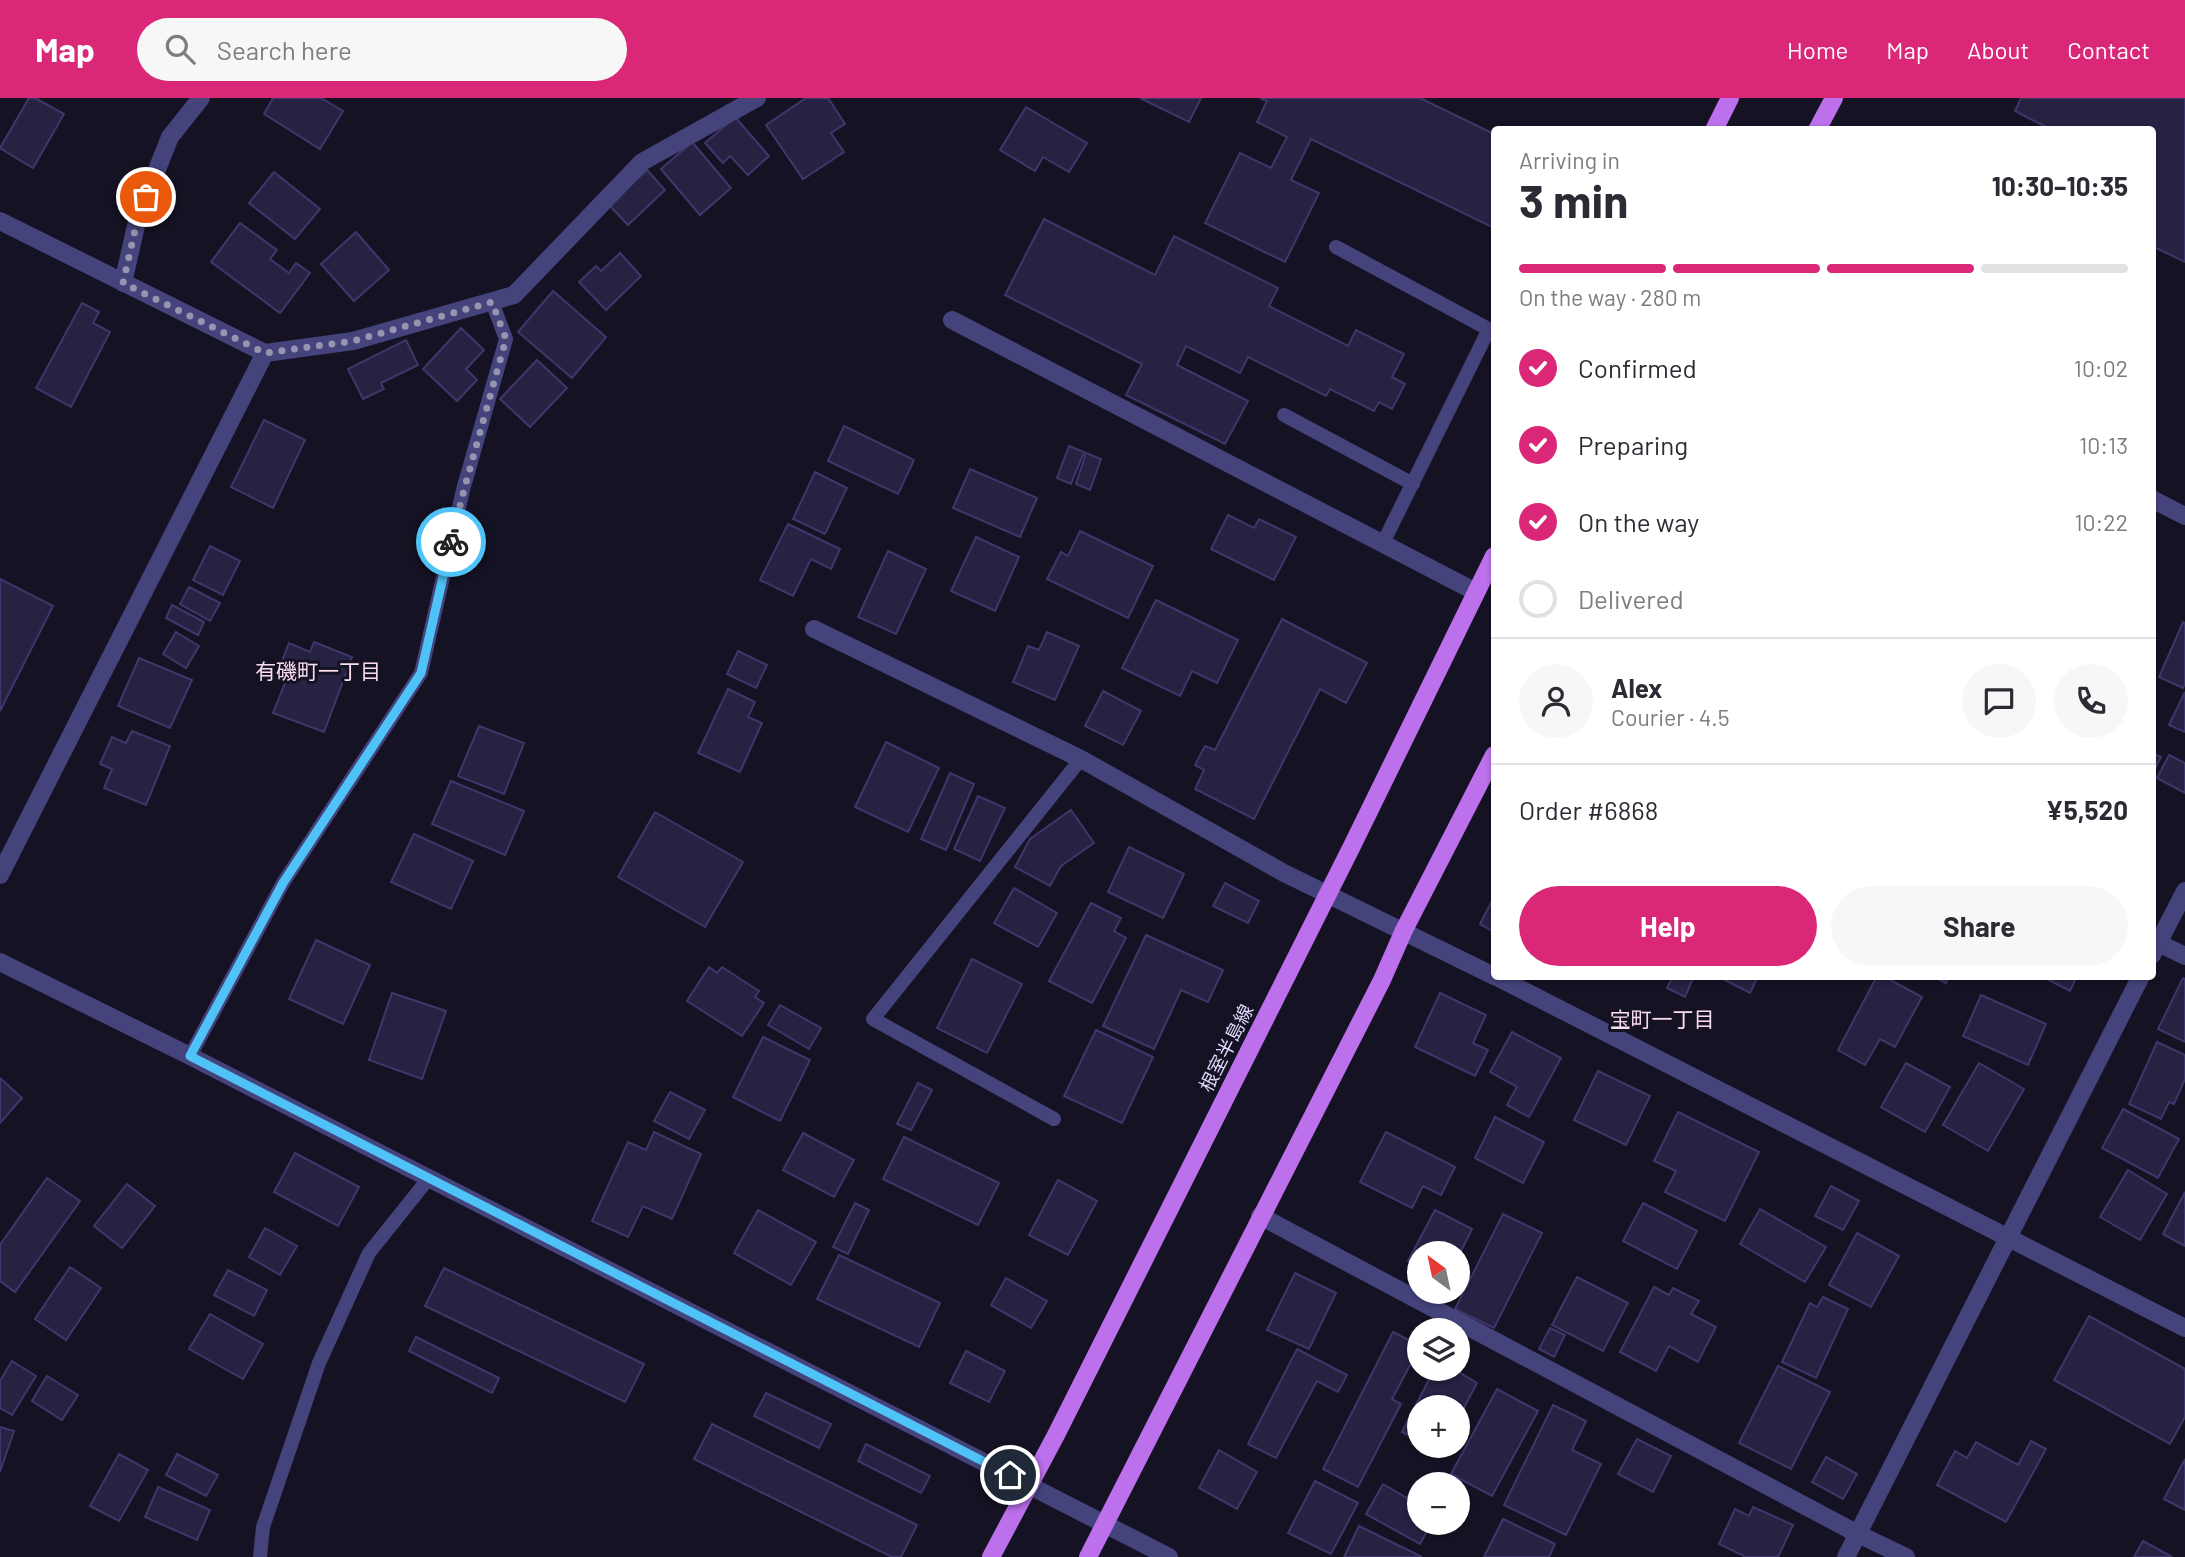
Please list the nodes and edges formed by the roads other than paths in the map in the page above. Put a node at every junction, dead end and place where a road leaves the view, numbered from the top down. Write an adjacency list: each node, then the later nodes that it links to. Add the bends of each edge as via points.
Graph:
1 (201, 98): 9 (street, via 170,137 138,217)
2 (757, 98): 10 (street, via 642,162 514,295)
3 (1730, 98): 5 (main road)
4 (1834, 98): 6 (main road)
5 (1716, 126)
6 (1819, 126)
7 (0, 221): 9 (street)
8 (1336, 247): 12 (lane)
9 (123, 283): 14 (street)
10 (492, 302): 14 (street, via 353,341); 36 (lane, via 506,339 421,673 283,883)
11 (951, 320): 19 (street)
12 (1491, 330)
13 (1491, 333): 16 (lane)
14 (265, 353): 25 (street)
15 (1284, 415): 16 (lane)
16 (1413, 484): 19 (lane)
17 (2156, 501): 18 (street)
18 (2185, 516)
19 (1382, 544): 21 (street)
20 (1491, 562): 21 (main road, 根室半島線)
21 (1476, 592): 27 (main road, 根室半島線)
22 (814, 629): 23 (street)
23 (1080, 760): 27 (street); 37 (lane, via 873,1019)
24 (1491, 761): 28 (main road)
25 (0, 875)
26 (2185, 891): 29 (street)
27 (1326, 895): 28 (street); 42 (main road, 根室半島線)
28 (1404, 930): 33 (street); 39 (main road)
29 (2156, 942)
30 (2156, 947): 31 (street)
31 (2185, 956)
32 (0, 962): 36 (street)
33 (1491, 974)
34 (1503, 980): 40 (street)
35 (2139, 980): 40 (street)
36 (190, 1056): 38 (street)
37 (1054, 1119)
38 (429, 1178): 42 (street); 45 (lane, via 369,1252 319,1363 263,1527)
39 (1260, 1216): 43 (main road); 44 (street)
40 (2008, 1238): 41 (street); 44 (street)
41 (2185, 1328)
42 (1030, 1484): 43 (street); 46 (main road, 根室半島線)
43 (1105, 1524): 47 (main road); 48 (street)
44 (1858, 1534): 49 (street); 50 (street)
45 (260, 1557)
46 (991, 1557)
47 (1088, 1557)
48 (1169, 1557)
49 (1846, 1557)
50 (1906, 1557)

